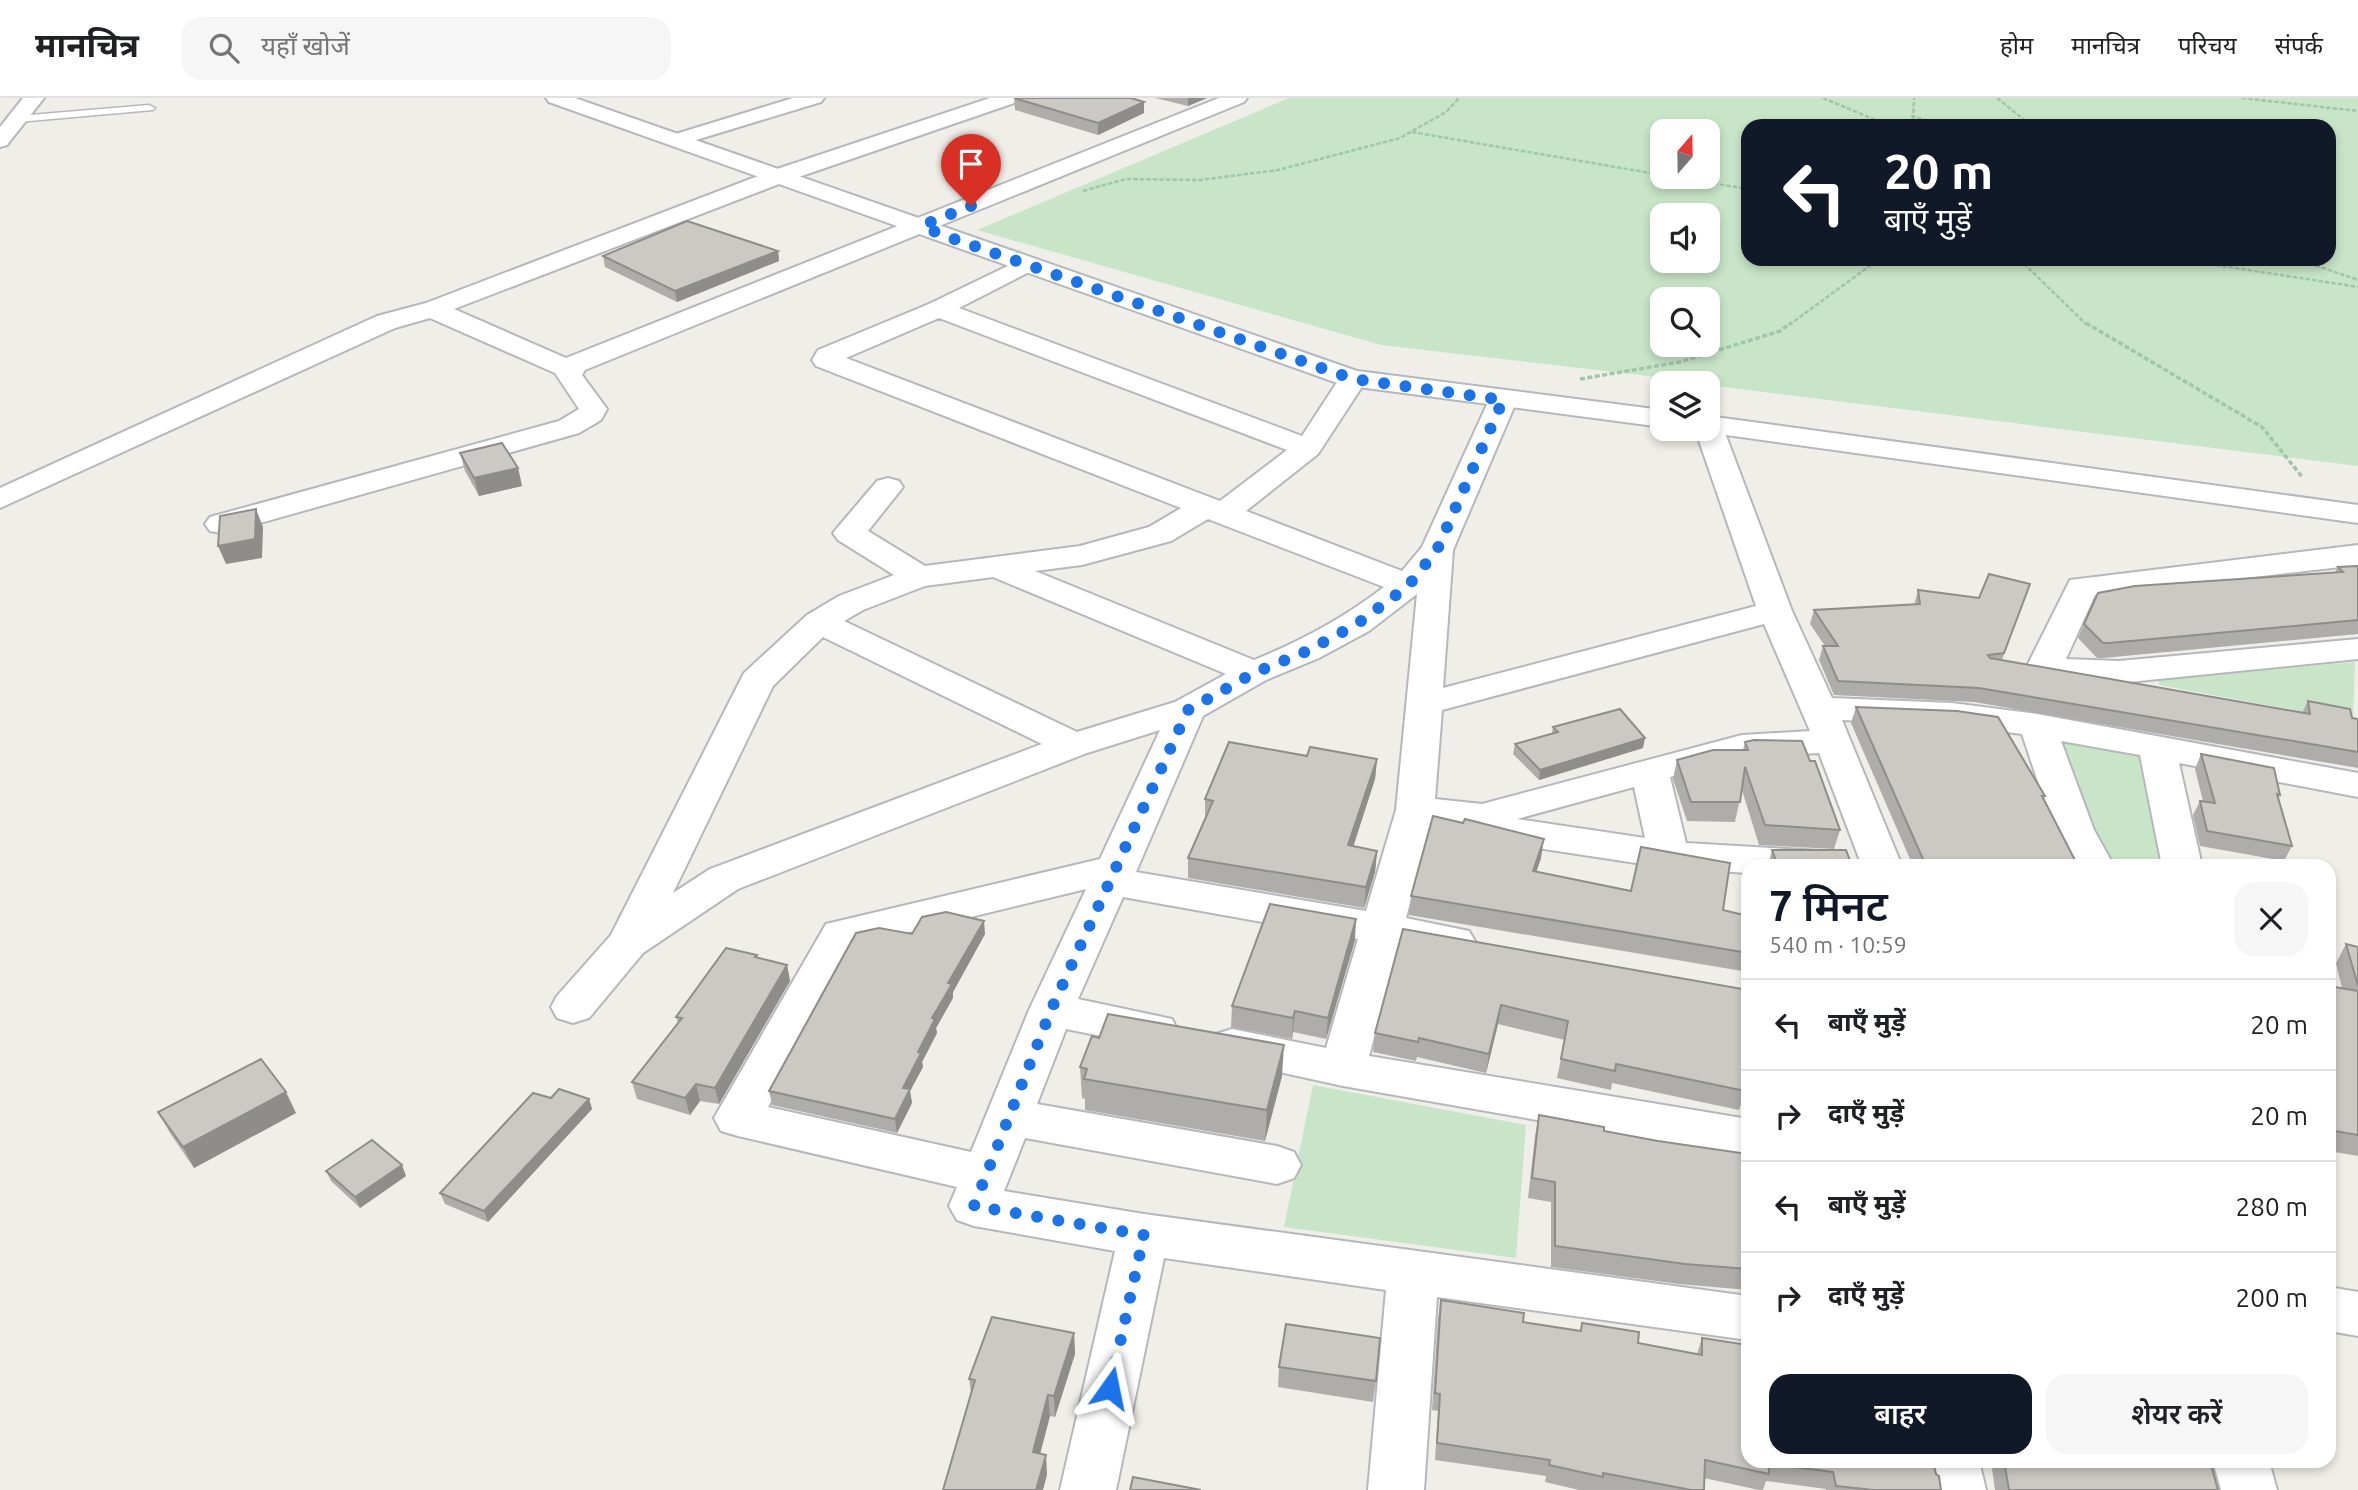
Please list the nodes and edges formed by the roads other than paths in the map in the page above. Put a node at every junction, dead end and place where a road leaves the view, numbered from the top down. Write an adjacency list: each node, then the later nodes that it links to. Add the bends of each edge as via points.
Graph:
1 (34, 98): 9 (street)
2 (556, 98): 10 (street)
3 (814, 98): 10 (street)
4 (1010, 98): 12 (street)
5 (1237, 98): 8 (street)
6 (149, 108): 9 (lane)
7 (1155, 108): 8 (street)
8 (1191, 117): 13 (street)
9 (18, 119): 11 (street)
10 (676, 140): 12 (street)
11 (0, 141)
12 (779, 176): 13 (street); 15 (street)
13 (923, 225): 14 (street); 17 (street)
14 (1026, 264): 16 (street); 18 (street)
15 (435, 308): 17 (street); 25 (street, via 386,322)
16 (937, 309): 23 (street); 26 (street, via 826,360)
17 (569, 369): 28 (street, via 568,375 593,409 569,427)
18 (1353, 379): 19 (street); 23 (street)
19 (1503, 400): 20 (street); 29 (street)
20 (1650, 418)
21 (1720, 427): 27 (street)
22 (1714, 441): 34 (street)
23 (1308, 448): 26 (street)
24 (888, 487): 32 (street, via 849,533)
25 (0, 499)
26 (1216, 510): 31 (street, via 1160,534 1082,555); 33 (street)
27 (2358, 514)
28 (221, 524)
29 (1437, 550): 33 (street); 38 (street)
30 (2358, 555): 36 (street, via 2082,587 2044,668 2119,672)
31 (995, 566): 32 (street); 37 (street)
32 (919, 578): 35 (street, via 851,603)
33 (1408, 586): 37 (street, via 1357,624)
34 (1774, 611): 38 (street); 40 (street)
35 (819, 622): 42 (street); 55 (street, via 757,681)
36 (2358, 649)
37 (1254, 673): 39 (street)
38 (1426, 703): 46 (street)
39 (1188, 710): 42 (street); 53 (street)
40 (1826, 725): 41 (street, via 1952,713); 44 (street); 50 (street)
41 (2037, 725): 43 (street); 51 (street, via 2074,831)
42 (1074, 745): 55 (street, via 724,879)
43 (2157, 749): 45 (street); 52 (street)
44 (1649, 769): 47 (street); 48 (street)
45 (2358, 785)
46 (1415, 810): 47 (street); 54 (street)
47 (1482, 816): 48 (street, via 1504,830)
48 (1669, 855): 49 (street)
49 (1741, 859)
50 (1879, 859)
51 (2090, 859)
52 (2181, 859)
53 (1115, 875): 54 (street); 58 (street); 63 (street, via 841,934 738,1118)
54 (1381, 929): 56 (street); 59 (street)
55 (628, 943): 57 (street)
56 (1490, 947)
57 (573, 1007)
58 (1051, 1010): 59 (street); 60 (street)
59 (1343, 1069): 61 (street)
60 (1009, 1117): 62 (street); 63 (street)
61 (1741, 1137)
62 (1277, 1165)
63 (988, 1175): 64 (street, via 974,1206)
64 (1144, 1235): 65 (street); 72 (street)
65 (1413, 1272): 68 (street); 71 (street)
66 (2336, 1310): 67 (street)
67 (2358, 1314)
68 (1741, 1317)
69 (1953, 1468): 73 (street)
70 (2243, 1468): 74 (street)
71 (1407, 1489)
72 (1088, 1490)
73 (1958, 1490)
74 (2249, 1490)

